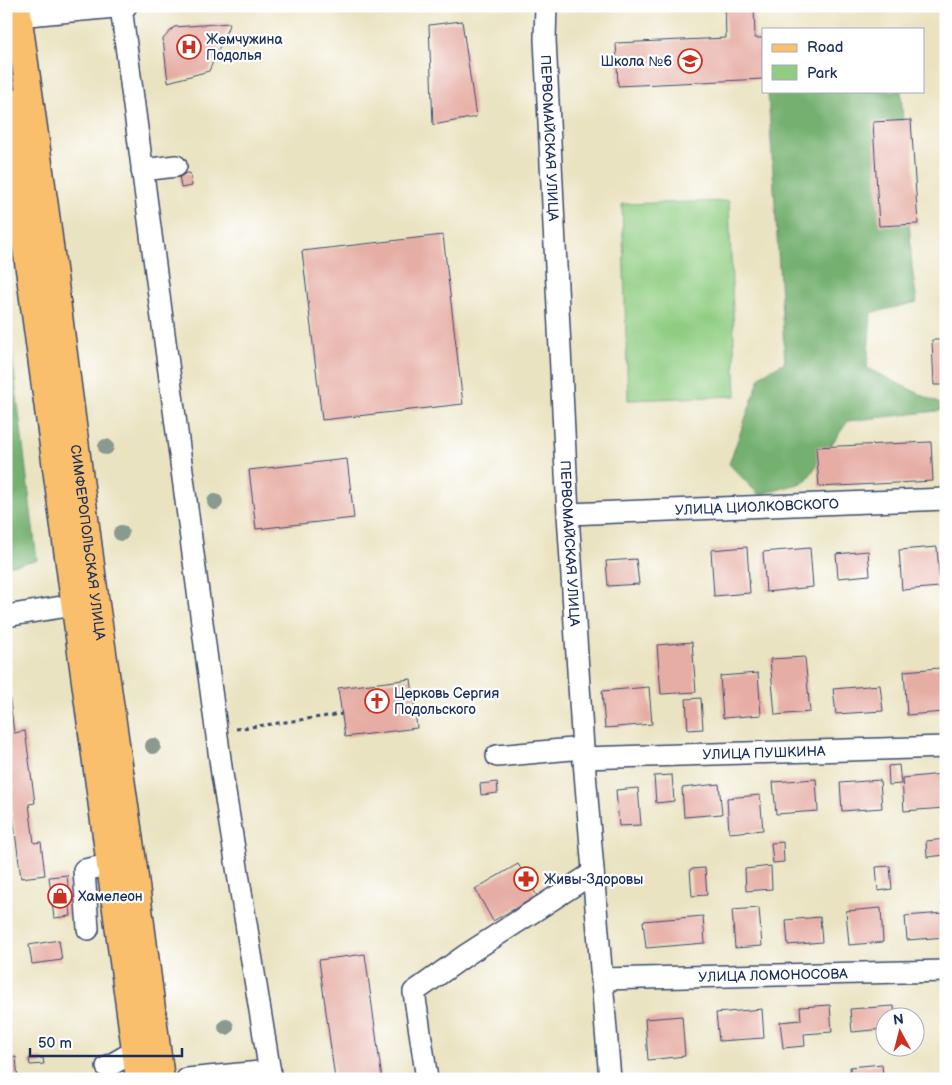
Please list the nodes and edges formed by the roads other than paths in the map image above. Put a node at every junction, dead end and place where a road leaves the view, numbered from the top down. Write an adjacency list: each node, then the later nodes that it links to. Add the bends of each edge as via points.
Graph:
1 (121, 6): 2 (street); 4 (street); 7 (street)
2 (126, 6)
3 (546, 6): 10 (street, ПЕРВОМАЙСКАЯ УЛИЦА)
4 (14, 13): 25 (main road, СИМФЕРОПОЛЬСКАЯ УЛИЦА, via 45,205)
5 (6, 100): 8 (main road, СИМФЕРОПОЛЬСКАЯ УЛИЦА)
6 (176, 166): 7 (street)
7 (142, 170): 23 (street, via 217,731)
8 (13, 208): 11 (main road, СИМФЕРОПОЛЬСКАЯ УЛИЦА)
9 (946, 499): 10 (street, УЛИЦА ЦИОЛКОВСКОГО)
10 (568, 514): 14 (street, ПЕРВОМАЙСКАЯ УЛИЦА)
11 (74, 606): 12 (street); 16 (main road, СИМФЕРОПОЛЬСКАЯ УЛИЦА)
12 (14, 615)
13 (946, 746): 14 (street, УЛИЦА ПУШКИНА)
14 (583, 753): 15 (street, УЛИЦА ПУШКИНА); 17 (street, ПЕРВОМАЙСКАЯ УЛИЦА)
15 (497, 756)
16 (109, 865): 18 (street, via 84,870); 21 (main road, СИМФЕРОПОЛЬСКАЯ УЛИЦА)
17 (593, 872): 20 (street, ПЕРВОМАЙСКАЯ УЛИЦА); 27 (street, via 414,992)
18 (88, 929)
19 (946, 971): 20 (street, УЛИЦА ЛОМОНОСОВА)
20 (601, 979): 28 (street, ПЕРВОМАЙСКАЯ УЛИЦА)
21 (135, 1051): 22 (street); 24 (main road, СИМФЕРОПОЛЬСКАЯ УЛИЦА)
22 (106, 1067)
23 (270, 1075): 26 (street)
24 (139, 1079)
25 (161, 1079)
26 (187, 1079)
27 (427, 1079)
28 (610, 1079)

